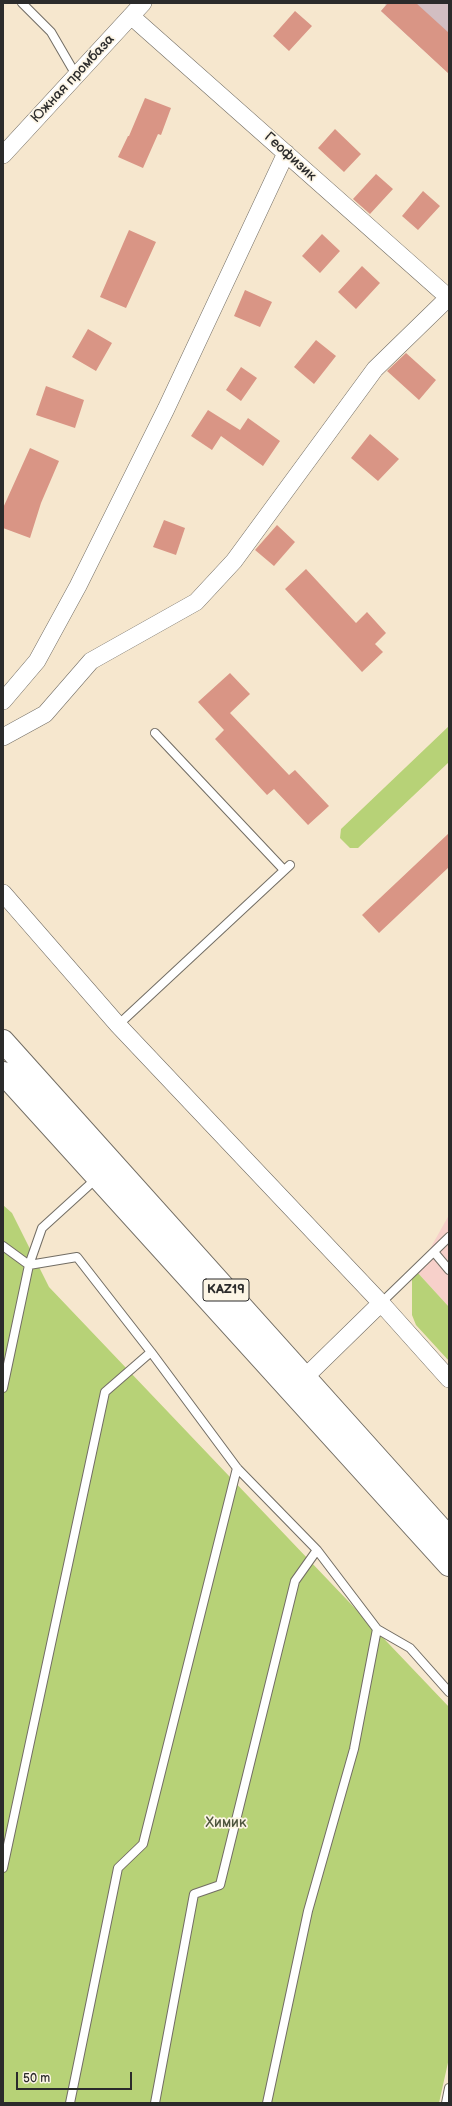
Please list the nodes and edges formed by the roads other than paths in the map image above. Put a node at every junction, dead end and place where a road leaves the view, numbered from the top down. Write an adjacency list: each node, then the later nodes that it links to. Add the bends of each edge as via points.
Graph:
1 (22, 3): 4 (lane, via 51,32)
2 (143, 3): 3 (street, Южная промбаза)
3 (131, 16): 4 (street, Южная промбаза); 5 (street, Геофизик)
4 (76, 75): 6 (street, Южная промбаза)
5 (286, 153): 7 (street, Геофизик); 8 (street, via 166,409 78,586 37,661)
6 (3, 154)
7 (449, 298): 10 (street, via 376,369 234,561 196,602 92,661 45,714)
8 (3, 701)
9 (155, 733): 12 (lane, via 287,867)
10 (3, 737)
11 (3, 893): 12 (street)
12 (118, 1025): 21 (street)
13 (3, 1041): 15 (highway, KAZ19)
14 (3, 1073): 15 (highway, KAZ19)
15 (105, 1170): 19 (lane, via 42,1228); 24 (highway, KAZ19)
16 (449, 1237): 18 (lane)
17 (3, 1246): 19 (lane)
18 (434, 1252): 20 (lane); 21 (lane)
19 (29, 1265): 22 (lane, via 77,1257); 25 (lane)
20 (449, 1270)
21 (381, 1303): 23 (street); 24 (street)
22 (151, 1352): 26 (lane); 32 (lane, via 105,1392)
23 (449, 1379)
24 (298, 1384): 27 (highway, KAZ19); 29 (highway, KAZ19)
25 (3, 1388)
26 (237, 1468): 28 (lane); 34 (lane, via 143,1844 118,1868)
27 (449, 1538)
28 (317, 1550): 30 (lane); 35 (lane, via 295,1581 220,1885 194,1894)
29 (449, 1565)
30 (377, 1629): 31 (lane, via 410,1648); 36 (lane, via 354,1749 308,1911)
31 (449, 1692)
32 (3, 1868)
33 (449, 2088): 37 (lane)
34 (70, 2103)
35 (155, 2103)
36 (267, 2103)
37 (446, 2103)

